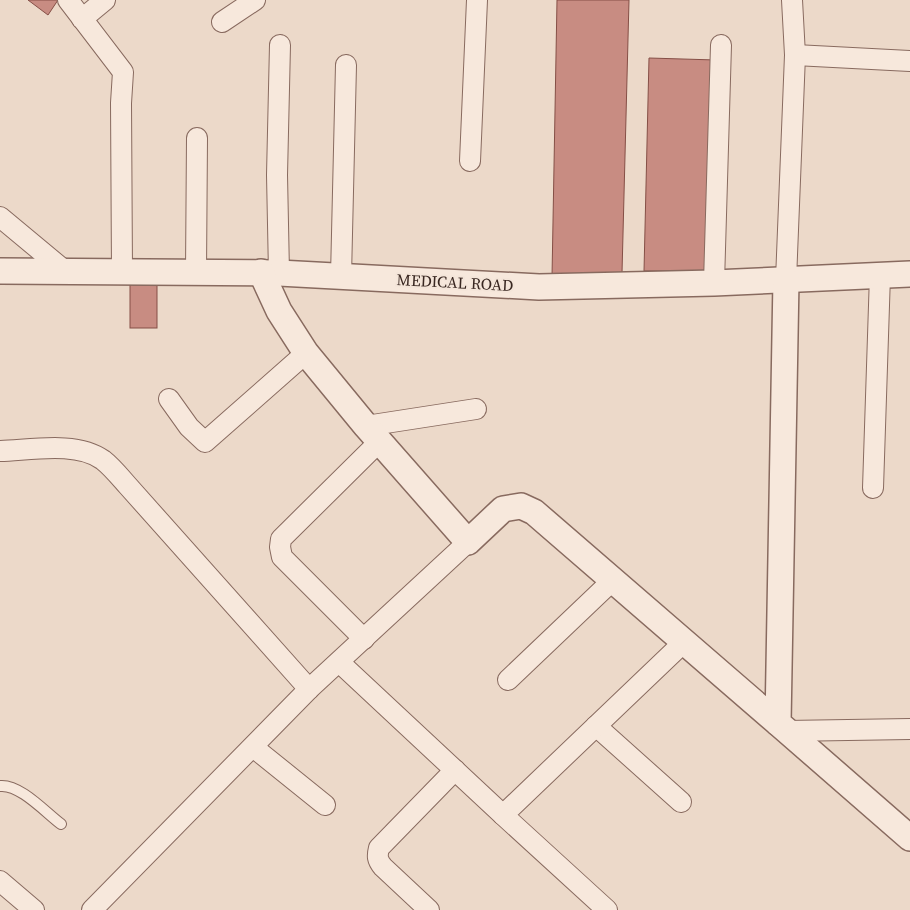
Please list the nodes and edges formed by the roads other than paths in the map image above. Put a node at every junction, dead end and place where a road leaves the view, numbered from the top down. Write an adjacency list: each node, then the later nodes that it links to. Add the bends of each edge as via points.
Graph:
1 (68, 0): 6 (street)
2 (105, 0): 6 (street)
3 (255, 0): 7 (street)
4 (477, 0): 14 (street)
5 (792, 0): 10 (street)
6 (82, 20): 18 (street, via 122,72)
7 (222, 22)
8 (280, 45): 20 (street, via 277,175)
9 (721, 45): 25 (street)
10 (795, 56): 11 (street); 24 (street)
11 (910, 61)
12 (346, 65): 23 (street)
13 (197, 138): 19 (street)
14 (470, 161)
15 (0, 217): 17 (street)
16 (0, 271): 17 (street, MEDICAL ROAD)
17 (65, 271): 18 (street, MEDICAL ROAD)
18 (122, 271): 19 (street, MEDICAL ROAD)
19 (196, 272): 20 (street, MEDICAL ROAD)
20 (270, 273): 23 (street, MEDICAL ROAD); 26 (street, via 279,311)
21 (910, 274): 22 (street, MEDICAL ROAD)
22 (880, 275): 24 (street, MEDICAL ROAD); 31 (street)
23 (341, 276): 25 (street, MEDICAL ROAD, via 539,287)
24 (786, 280): 25 (street, MEDICAL ROAD); 40 (street)
25 (714, 283)
26 (306, 353): 27 (street, via 205,442 189,427); 29 (street)
27 (169, 399)
28 (476, 409): 29 (street)
29 (373, 434): 32 (street); 34 (street, via 281,539 280,547 282,557)
30 (0, 451): 38 (street, via 64,448 83,450 103,460)
31 (873, 488)
32 (468, 542): 33 (street, via 503,509 521,506 534,512); 34 (street)
33 (613, 580): 35 (street); 37 (street)
34 (364, 639): 36 (street)
35 (684, 642): 39 (street); 40 (street)
36 (339, 662): 38 (street); 43 (street)
37 (508, 680)
38 (309, 689): 42 (street)
39 (596, 726): 45 (street); 47 (street)
40 (782, 727): 41 (street); 49 (street)
41 (910, 729)
42 (253, 747): 46 (street); 52 (street)
43 (455, 770): 47 (street); 53 (street, via 379,848 377,855 378,862)
44 (0, 786): 48 (lane, via 10,785 19,790)
45 (681, 802)
46 (325, 805)
47 (503, 815): 54 (street)
48 (60, 824)
49 (910, 838)
50 (0, 881): 51 (street)
51 (34, 910)
52 (92, 910)
53 (429, 910)
54 (607, 910)

